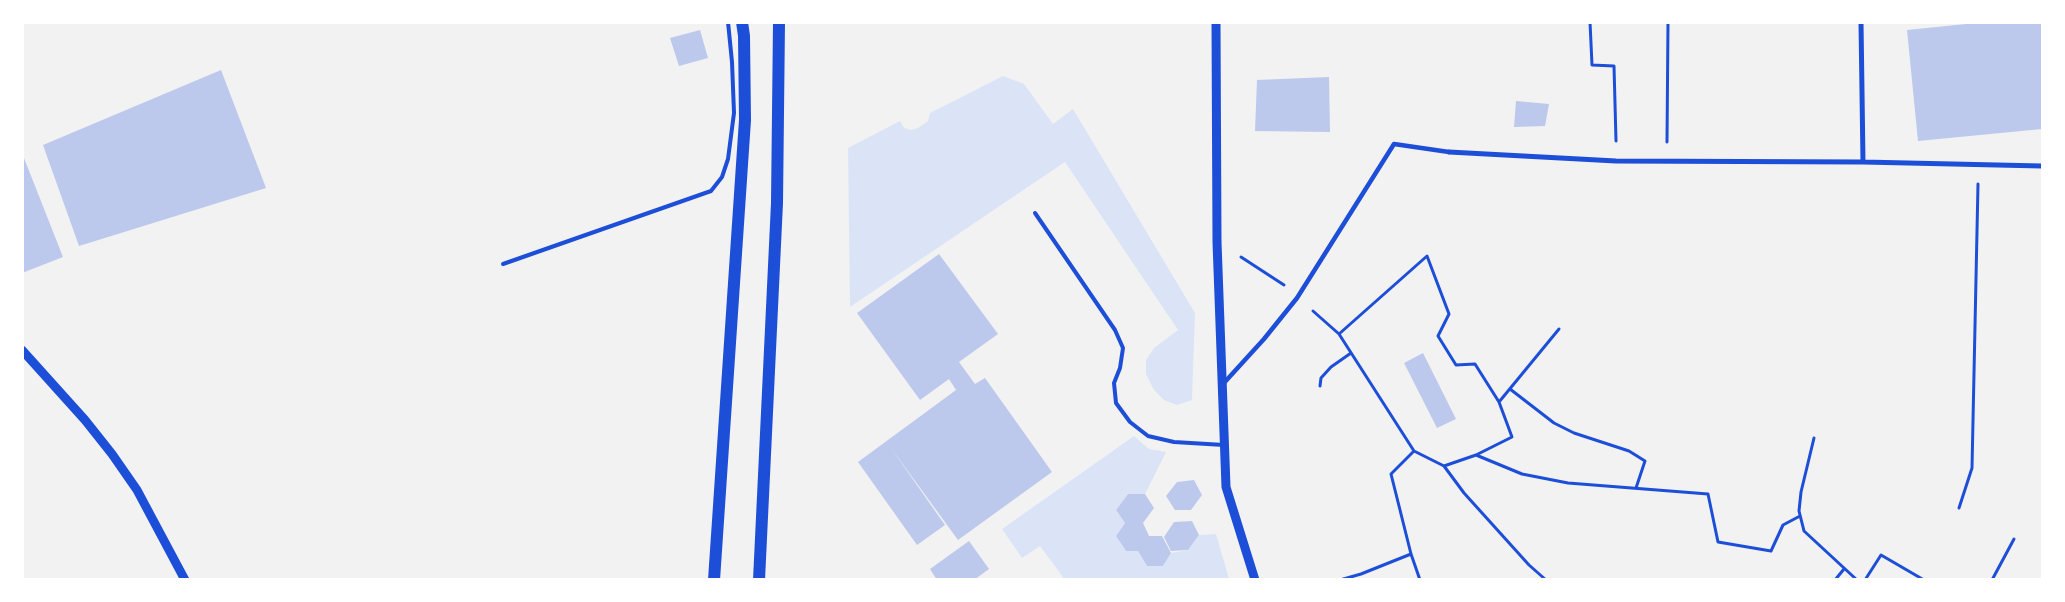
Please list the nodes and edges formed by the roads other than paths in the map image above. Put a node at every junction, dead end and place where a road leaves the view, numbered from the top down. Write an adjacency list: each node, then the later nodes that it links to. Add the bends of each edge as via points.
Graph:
1 (728, 22): 10 (lane, via 734,113 728,159 722,177 710,191)
2 (742, 22): 15 (main road, via 745,120)
3 (779, 22): 16 (main road, via 777,203)
4 (1216, 22): 12 (street, via 1217,242)
5 (1861, 22): 7 (street)
6 (1449, 152): 7 (street, via 1616,162); 12 (street, via 1394,144 1297,298)
7 (1864, 162): 8 (street)
8 (2042, 166)
9 (1035, 213): 13 (lane, via 1115,330 1123,348 1114,383 1116,403 1130,422 1148,436 1174,442)
10 (502, 264)
11 (22, 350): 14 (street, via 112,454 137,490)
12 (1222, 384): 13 (street)
13 (1224, 445): 17 (street, via 1226,487)
14 (185, 580)
15 (714, 580)
16 (759, 580)
17 (1255, 580)

